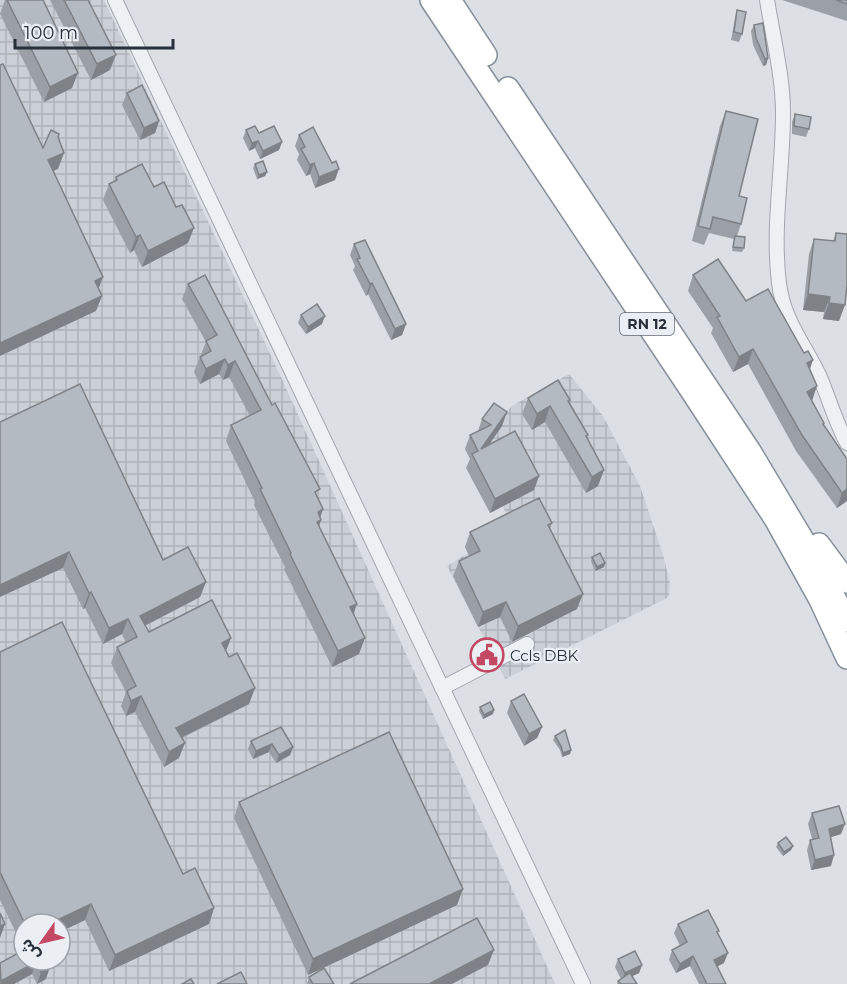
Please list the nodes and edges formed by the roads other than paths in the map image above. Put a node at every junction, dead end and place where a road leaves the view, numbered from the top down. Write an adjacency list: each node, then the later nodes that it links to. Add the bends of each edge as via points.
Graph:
1 (115, 0): 11 (street)
2 (431, 0): 10 (highway, RN 12, via 775,519)
3 (450, 0): 6 (highway, RN 12, via 750,451)
4 (767, 0): 5 (street, via 783,113 779,283 785,310)
5 (847, 443)
6 (774, 493): 7 (highway, via 801,520); 8 (highway, RN 12)
7 (847, 582)
8 (847, 621)
9 (527, 644): 11 (street)
10 (847, 658)
11 (442, 688): 12 (street)
12 (582, 984)

